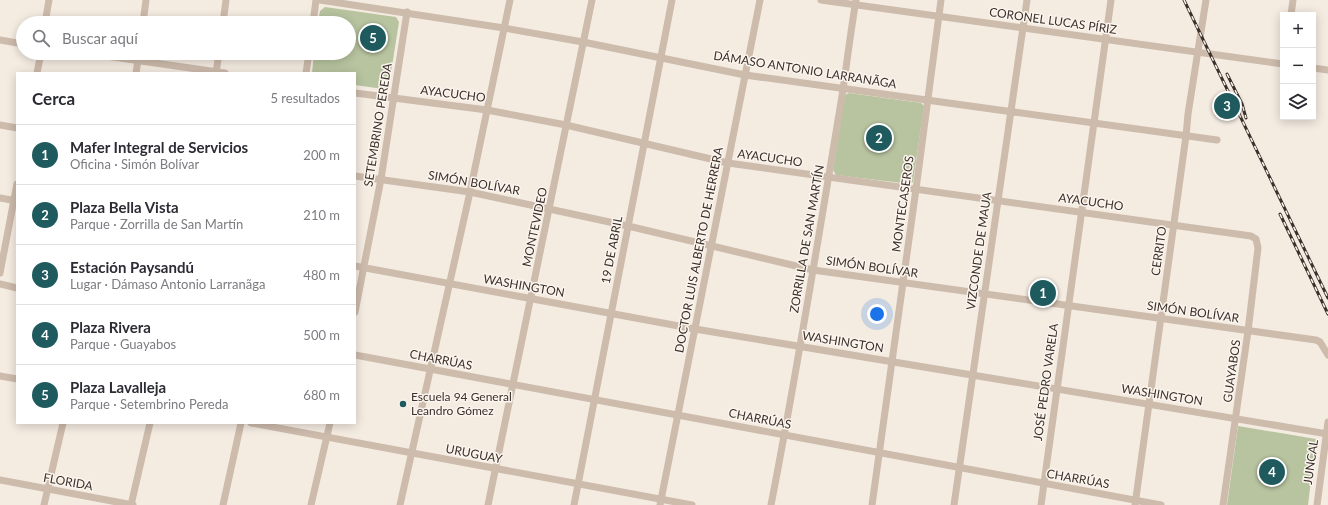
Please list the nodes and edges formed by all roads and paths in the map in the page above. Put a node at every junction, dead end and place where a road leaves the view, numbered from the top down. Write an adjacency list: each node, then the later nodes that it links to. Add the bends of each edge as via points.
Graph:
1 (49, 0): 19 (street)
2 (146, 0): 20 (street)
3 (226, 0): 21 (street)
4 (316, 0): 22 (street)
5 (320, 0): 17 (street, DÁMASO ANTONIO LARRANÃGA)
6 (510, 0): 24 (street)
7 (592, 0): 28 (street, MONTEVIDEO)
8 (672, 0): 31 (street, 19 DE ABRIL)
9 (760, 0): 44 (street, DOCTOR LUIS ALBERTO DE HERRERA)
10 (821, 0): 16 (street, CORONEL LUCAS PÍRIZ)
11 (941, 0): 23 (street, MONTECASEROS)
12 (1027, 0): 25 (street, VIZCONDE DE MAUA)
13 (1111, 0): 26 (street, JOSÉ PEDRO VARELA)
14 (1206, 0): 30 (street, CERRITO)
15 (1293, 0): 18 (street)
16 (855, 2): 23 (street, CORONEL LUCAS PÍRIZ); 45 (street, ZORRILLA DE SAN MARTÍN)
17 (407, 12): 24 (street, DÁMASO ANTONIO LARRANÃGA); 47 (street, SETEMBRINO PEREDA)
18 (1291, 12)
19 (46, 16)
20 (144, 16)
21 (224, 16)
22 (314, 16)
23 (939, 16): 25 (street, CORONEL LUCAS PÍRIZ); 48 (street, MONTECASEROS)
24 (504, 28): 28 (street, DÁMASO ANTONIO LARRANÃGA); 49 (street)
25 (1023, 28): 26 (street, CORONEL LUCAS PÍRIZ); 50 (street, VIZCONDE DE MAUA)
26 (1106, 39): 30 (street, CORONEL LUCAS PÍRIZ); 51 (street, JOSÉ PEDRO VARELA)
27 (0, 40): 29 (street)
28 (583, 42): 31 (street, DÁMASO ANTONIO LARRANÃGA); 53 (street, MONTEVIDEO)
29 (16, 43)
30 (1198, 53): 37 (street, CORONEL LUCAS PÍRIZ); 55 (street, CERRITO)
31 (660, 57): 44 (street, DÁMASO ANTONIO LARRANÃGA); 57 (street, 19 DE ABRIL)
32 (39, 60): 40 (street)
33 (131, 60): 36 (street)
34 (218, 60): 42 (street)
35 (308, 60): 43 (street)
36 (138, 61): 41 (street); 42 (street)
37 (1280, 64)
38 (1316, 68): 39 (street)
39 (1328, 70)
40 (37, 72)
41 (136, 72)
42 (216, 72)
43 (306, 72)
44 (745, 75): 45 (street, DÁMASO ANTONIO LARRANÃGA); 58 (street, DOCTOR LUIS ALBERTO DE HERRERA)
45 (843, 88): 48 (street, DÁMASO ANTONIO LARRANÃGA); 60 (street, ZORRILLA DE SAN MARTÍN)
46 (356, 92): 47 (street, AYACUCHO)
47 (393, 98): 49 (street, AYACUCHO); 61 (street, SETEMBRINO PEREDA)
48 (928, 100): 50 (street, DÁMASO ANTONIO LARRANÃGA); 62 (street, MONTECASEROS)
49 (488, 110): 53 (street, AYACUCHO); 63 (street)
50 (1010, 111): 51 (street, DÁMASO ANTONIO LARRANÃGA); 65 (street, VIZCONDE DE MAUA)
51 (1093, 122): 55 (street, DÁMASO ANTONIO LARRANÃGA); 68 (street, JOSÉ PEDRO VARELA)
52 (0, 125): 54 (street)
53 (566, 126): 57 (street, AYACUCHO); 67 (street, MONTEVIDEO)
54 (16, 128)
55 (1186, 136): 56 (street, DÁMASO ANTONIO LARRANÃGA); 69 (street, CERRITO)
56 (1217, 140)
57 (644, 144): 58 (street, AYACUCHO); 70 (street, 19 DE ABRIL)
58 (728, 163): 60 (street, AYACUCHO); 72 (street, DOCTOR LUIS ALBERTO DE HERRERA)
59 (356, 176): 61 (street, SIMÓN BOLÍVAR)
60 (828, 177): 62 (street, AYACUCHO); 75 (street, ZORRILLA DE SAN MARTÍN)
61 (381, 179): 63 (street, SIMÓN BOLÍVAR); 74 (street, SETEMBRINO PEREDA)
62 (916, 189): 65 (street, AYACUCHO); 77 (street, MONTECASEROS)
63 (470, 192): 67 (street, SIMÓN BOLÍVAR); 79 (street)
64 (0, 198): 66 (street)
65 (998, 200): 68 (street, AYACUCHO); 81 (street, VIZCONDE DE MAUA)
66 (15, 201): 76 (street)
67 (550, 209): 70 (street, SIMÓN BOLÍVAR); 82 (street, MONTEVIDEO)
68 (1081, 211): 69 (street, AYACUCHO); 83 (street, JOSÉ PEDRO VARELA)
69 (1174, 225): 71 (street, AYACUCHO, via 1251,236); 86 (street, CERRITO)
70 (628, 226): 72 (street, SIMÓN BOLÍVAR); 85 (street, 19 DE ABRIL)
71 (1256, 239): 88 (street, GUAYABOS, via 1258,248)
72 (712, 246): 75 (street, SIMÓN BOLÍVAR); 87 (street, DOCTOR LUIS ALBERTO DE HERRERA)
73 (356, 266): 74 (street, WASHINGTON)
74 (364, 268): 79 (street, WASHINGTON); 84 (street, SETEMBRINO PEREDA)
75 (813, 270): 77 (street, SIMÓN BOLÍVAR); 89 (street, ZORRILLA DE SAN MARTÍN)
76 (0, 274)
77 (903, 283): 81 (street, SIMÓN BOLÍVAR); 92 (street, MONTECASEROS)
78 (0, 284): 80 (street)
79 (450, 284): 82 (street, WASHINGTON); 93 (street)
80 (16, 288)
81 (984, 294): 83 (street, SIMÓN BOLÍVAR); 94 (street, VIZCONDE DE MAUA)
82 (531, 299): 85 (street, WASHINGTON); 97 (street, MONTEVIDEO)
83 (1068, 306): 86 (street, SIMÓN BOLÍVAR); 98 (street, JOSÉ PEDRO VARELA)
84 (356, 307)
85 (611, 313): 87 (street, WASHINGTON); 99 (street, 19 DE ABRIL)
86 (1160, 319): 88 (street, SIMÓN BOLÍVAR); 100 (street, CERRITO)
87 (695, 329): 89 (street, WASHINGTON); 101 (street, DOCTOR LUIS ALBERTO DE HERRERA)
88 (1248, 331): 91 (street, SIMÓN BOLÍVAR, via 1316,340); 102 (street, GUAYABOS)
89 (800, 346): 92 (street, WASHINGTON); 110 (street, ZORRILLA DE SAN MARTÍN)
90 (356, 354): 93 (street, CHARRÚAS)
91 (1328, 355)
92 (892, 362): 94 (street, WASHINGTON); 113 (street, MONTECASEROS)
93 (431, 369): 97 (street, CHARRÚAS); 112 (street)
94 (972, 375): 98 (street, WASHINGTON); 114 (street, VIZCONDE DE MAUA)
95 (0, 376): 96 (street)
96 (16, 379)
97 (513, 384): 99 (street, CHARRÚAS); 115 (street, MONTEVIDEO)
98 (1056, 389): 100 (street, WASHINGTON); 118 (street, JOSÉ PEDRO VARELA)
99 (594, 399): 101 (street, CHARRÚAS); 117 (street, 19 DE ABRIL)
100 (1149, 404): 102 (street, WASHINGTON); 121 (street, CERRITO)
101 (678, 415): 110 (street, CHARRÚAS); 120 (street, DOCTOR LUIS ALBERTO DE HERRERA)
102 (1236, 419): 109 (street, WASHINGTON); 135 (street, GUAYABOS)
103 (1328, 422): 109 (street, JUNCAL)
104 (63, 424): 119 (street)
105 (150, 424): 123 (street)
106 (241, 424): 124 (street)
107 (256, 424): 111 (street, URUGUAY)
108 (330, 424): 111 (street)
109 (1327, 434): 136 (street, JUNCAL)
110 (785, 435): 113 (street, CHARRÚAS); 130 (street, ZORRILLA DE SAN MARTÍN)
111 (327, 437): 112 (street, URUGUAY); 125 (street)
112 (412, 453): 115 (street, URUGUAY); 126 (street)
113 (880, 453): 114 (street, CHARRÚAS); 131 (street, MONTECASEROS)
114 (959, 468): 118 (street, CHARRÚAS); 132 (street, VIZCONDE DE MAUA)
115 (496, 469): 117 (street, URUGUAY); 127 (street, MONTEVIDEO)
116 (0, 480): 119 (street, FLORIDA)
117 (578, 484): 120 (street, URUGUAY); 128 (street, 19 DE ABRIL)
118 (1043, 484): 121 (street, CHARRÚAS); 133 (street, JOSÉ PEDRO VARELA)
119 (48, 490): 122 (street); 123 (street, FLORIDA)
120 (661, 502): 129 (street, URUGUAY)
121 (1135, 503): 134 (street, CHARRÚAS)
122 (44, 505)
123 (131, 505)
124 (223, 505)
125 (311, 505)
126 (400, 505)
127 (488, 505)
128 (574, 505)
129 (692, 505)
130 (771, 505)
131 (872, 505)
132 (954, 505)
133 (1041, 505)
134 (1161, 505)
135 (1223, 505)
136 (1317, 505)

